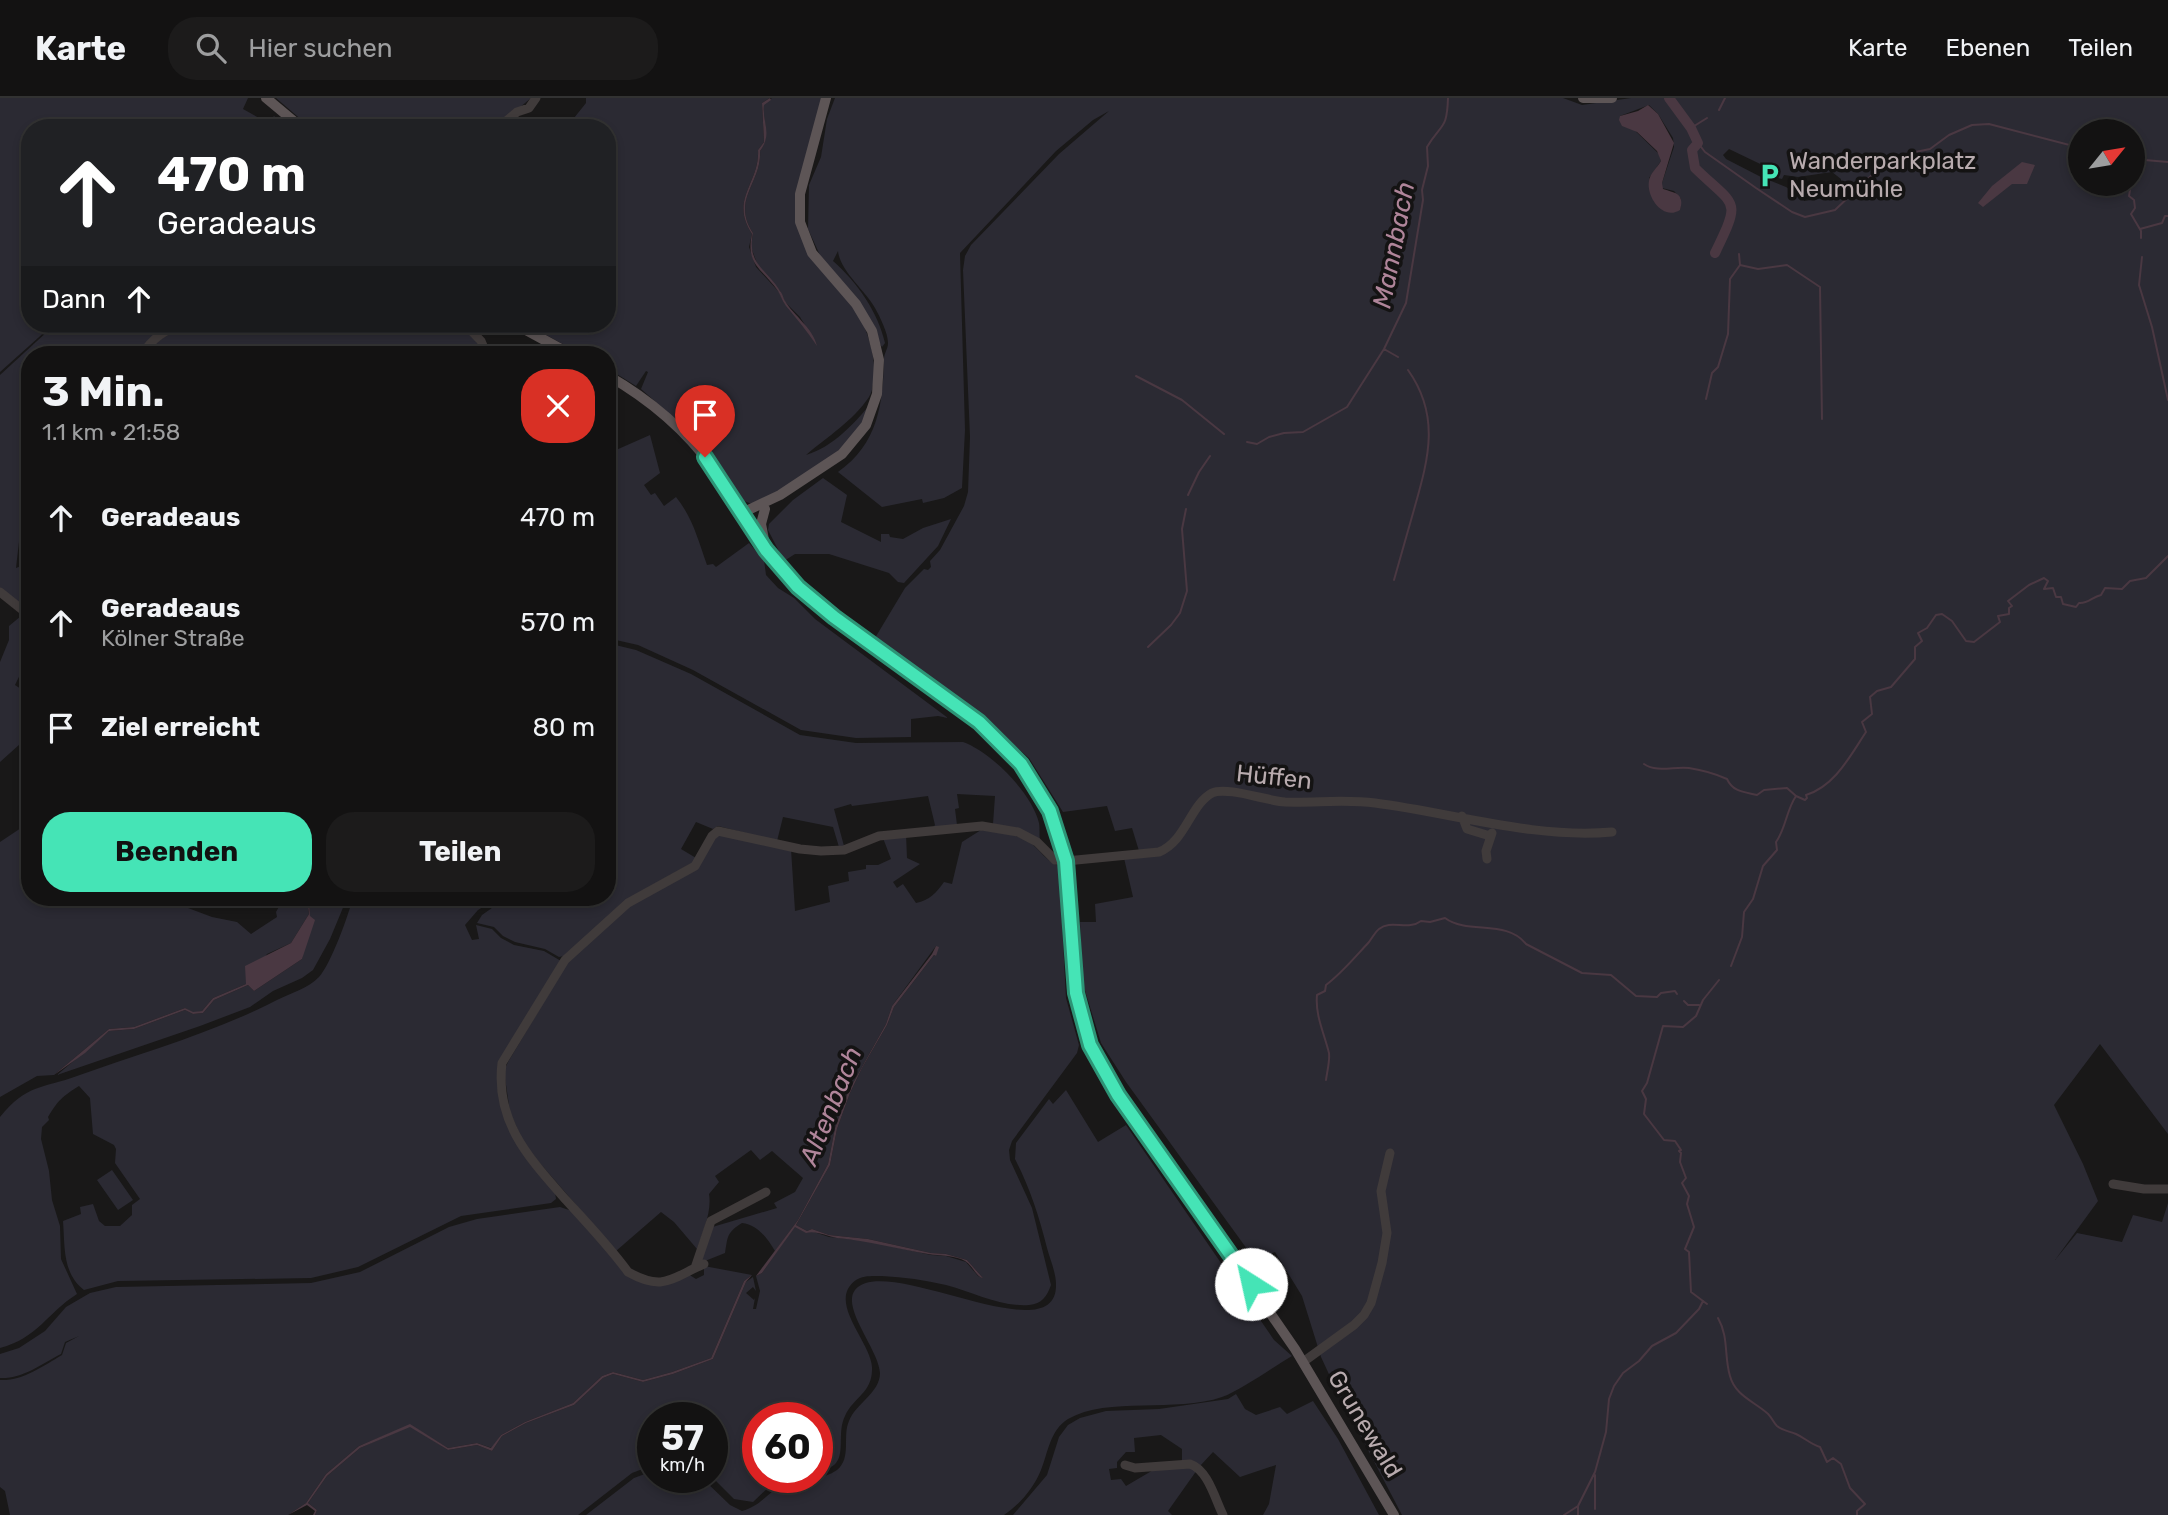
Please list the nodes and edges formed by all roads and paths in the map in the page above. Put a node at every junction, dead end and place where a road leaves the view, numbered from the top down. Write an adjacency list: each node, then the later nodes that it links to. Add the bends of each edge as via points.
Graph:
1 (267, 98): 6 (main road)
2 (536, 98): 7 (street, via 529,108)
3 (826, 98): 13 (main road, via 801,191 800,222 812,253 867,322 877,352 878,384 870,415 852,444)
4 (1583, 98): 5 (main road)
5 (1612, 98)
6 (292, 119)
7 (508, 119)
8 (162, 333): 10 (street)
9 (532, 333): 11 (main road)
10 (148, 346)
11 (555, 346)
12 (616, 381): 15 (main road, Grunewald, via 647,400 684,433)
13 (780, 495): 14 (main road); 15 (main road)
14 (765, 509): 15 (main road); 16 (main road, via 761,524)
15 (745, 516): 16 (main road, Grunewald)
16 (766, 550): 24 (main road, Grunewald, via 818,604 979,722 1021,764 1050,811)
17 (0, 592): 18 (street)
18 (21, 610)
19 (1462, 816): 20 (street, Hüffen); 22 (street, Hüffen, via 1467,829); 24 (street, Hüffen, via 1371,802 1283,802 1223,791 1206,799 1167,849)
20 (1496, 825): 21 (street, Hüffen); 22 (street)
21 (1612, 832)
22 (1490, 836): 23 (street)
23 (1487, 859)
24 (1066, 861): 28 (street, via 1055,860 1044,843 1028,836 982,826 879,835 844,850 811,851 718,831 695,866 628,903 565,960 502,1063 503,1096 517,1140 628,1272 642,1280 667,1282 699,1266 710,1221); 29 (main road, Grunewald, via 1076,993 1090,1045 1103,1071)
25 (1390, 1153): 29 (street, via 1381,1191 1387,1233 1371,1303 1354,1325)
26 (2113, 1184): 27 (street)
27 (2168, 1189)
28 (766, 1192)
29 (1299, 1355): 32 (main road, Grunewald)
30 (1125, 1465): 31 (street, via 1196,1466)
31 (1223, 1515)
32 (1394, 1515)

